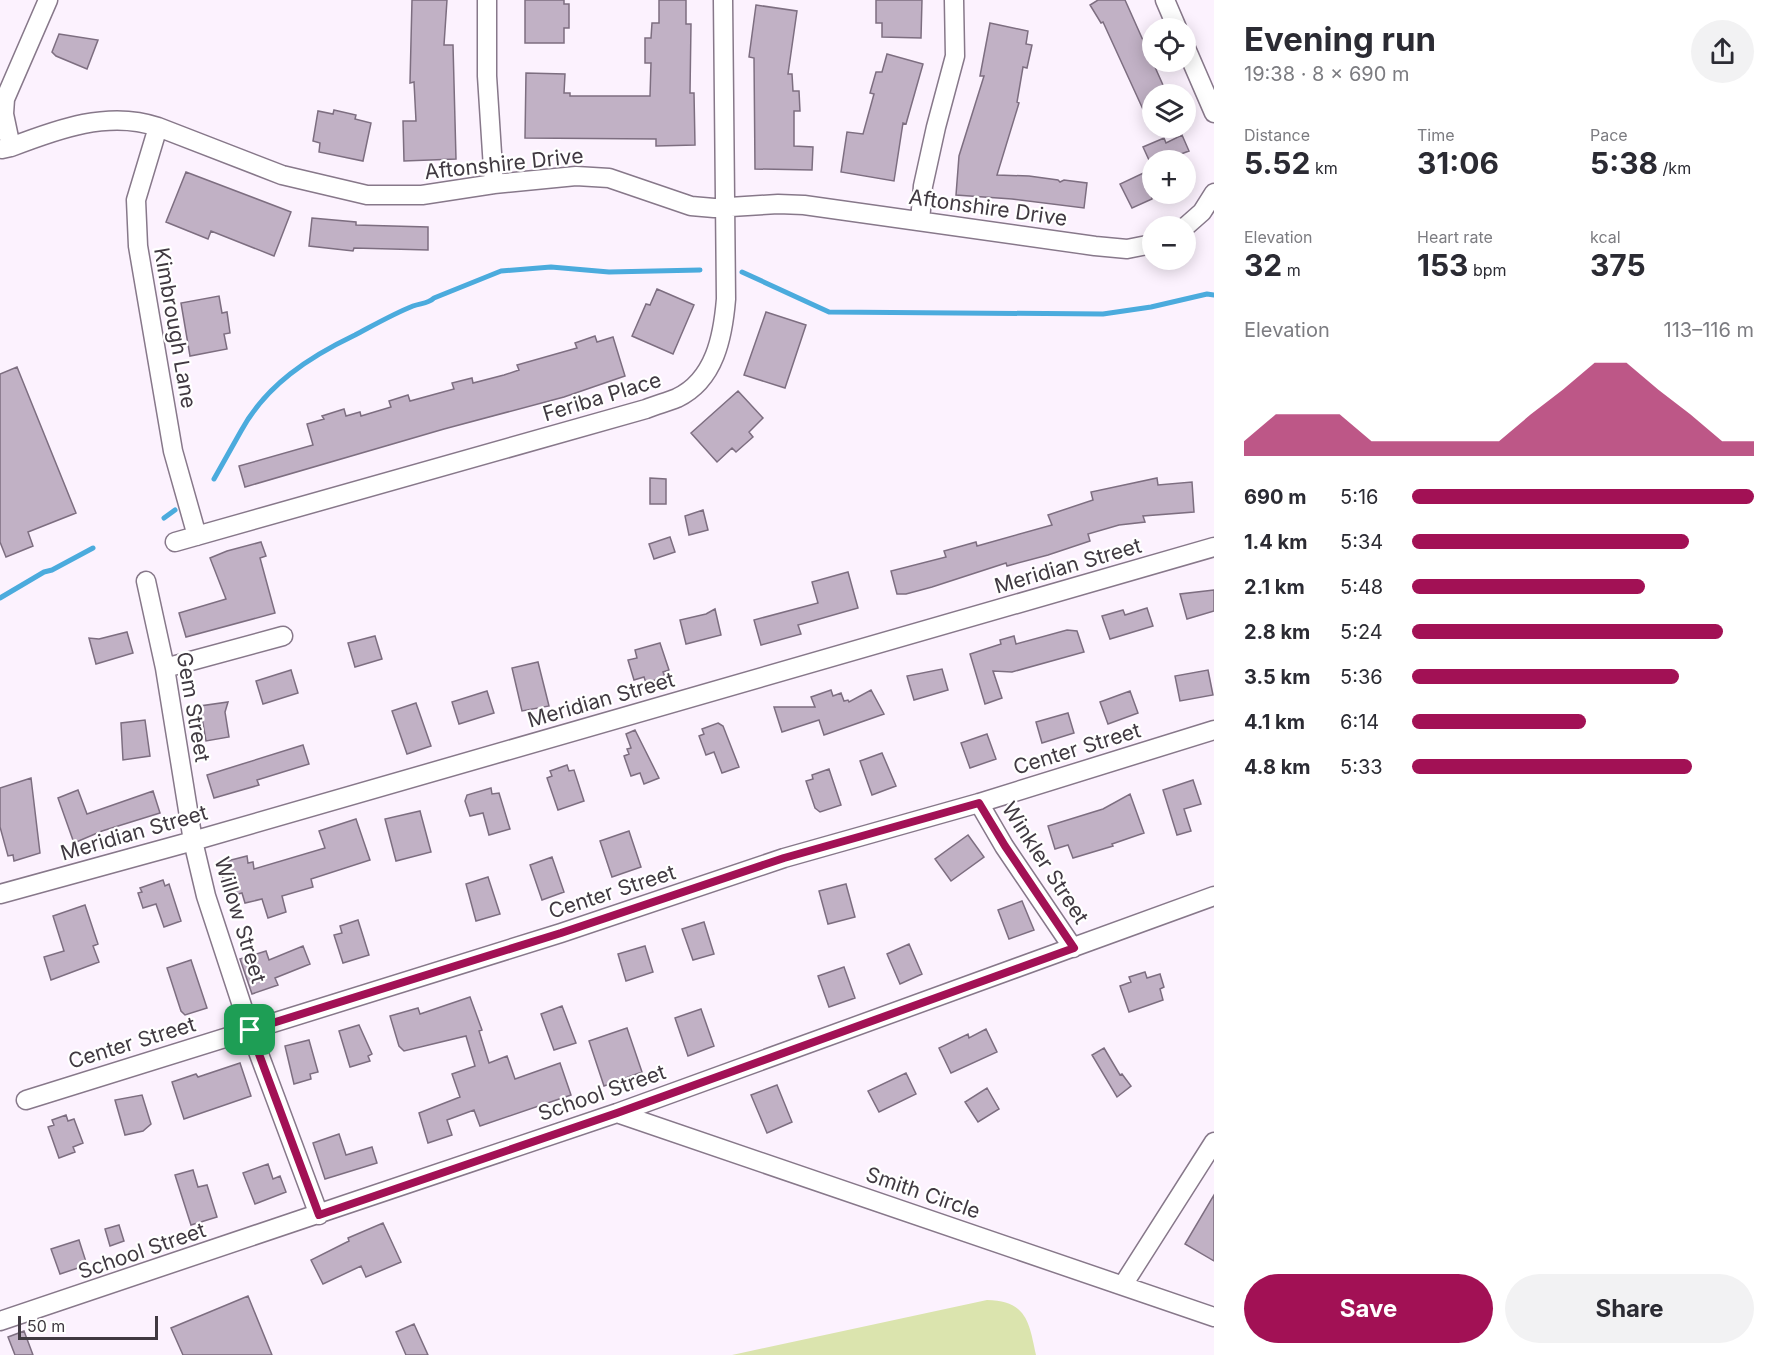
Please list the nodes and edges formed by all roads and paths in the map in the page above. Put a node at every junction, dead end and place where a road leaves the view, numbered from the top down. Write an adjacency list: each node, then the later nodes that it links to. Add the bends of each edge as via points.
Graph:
1 (48, 0): 10 (street, via 5,99)
2 (487, 0): 11 (street)
3 (723, 0): 13 (street, Feriba Place)
4 (954, 0): 15 (street, via 955,56 923,186)
5 (1165, 0): 6 (street)
6 (1173, 18)
7 (1196, 71): 8 (street)
8 (1214, 113)
9 (159, 127): 10 (street, Aftonshire Drive, via 145,122 101,121); 11 (street, Aftonshire Drive, via 282,175 367,195 422,195); 17 (street, Kimbrough Lane, via 136,200 138,246 173,451)
10 (6, 148)
11 (494, 184): 13 (street, Aftonshire Drive, via 556,177 609,178 691,206)
12 (1214, 193): 14 (street)
13 (727, 207): 15 (street, Aftonshire Drive, via 778,204); 17 (street, Feriba Place, via 724,327 701,380 678,398)
14 (1196, 217)
15 (920, 221): 16 (street, Aftonshire Drive, via 1095,246 1126,249)
16 (1142, 246)
17 (196, 536): 18 (street, Feriba Place)
18 (175, 542)
19 (1214, 547): 25 (street, Meridian Street)
20 (146, 581): 22 (street, Gem Street)
21 (283, 636): 22 (street)
22 (165, 668): 25 (street, Gem Street)
23 (1214, 730): 24 (street, Center Street)
24 (979, 803): 28 (street, Winkler Street); 29 (street, Center Street, via 784,858 561,933)
25 (193, 841): 26 (street, Meridian Street); 29 (street, Willow Street, via 206,896)
26 (0, 894)
27 (1214, 896): 28 (street, School Street)
28 (1074, 948): 31 (street, School Street)
29 (250, 1030): 30 (street, Center Street); 33 (street, Willow Street)
30 (26, 1100)
31 (617, 1113): 33 (street, School Street); 34 (street, Smith Circle)
32 (1214, 1142): 34 (street)
33 (319, 1215): 36 (street, School Street)
34 (1123, 1286): 35 (street, Smith Circle)
35 (1214, 1317)
36 (0, 1322)

